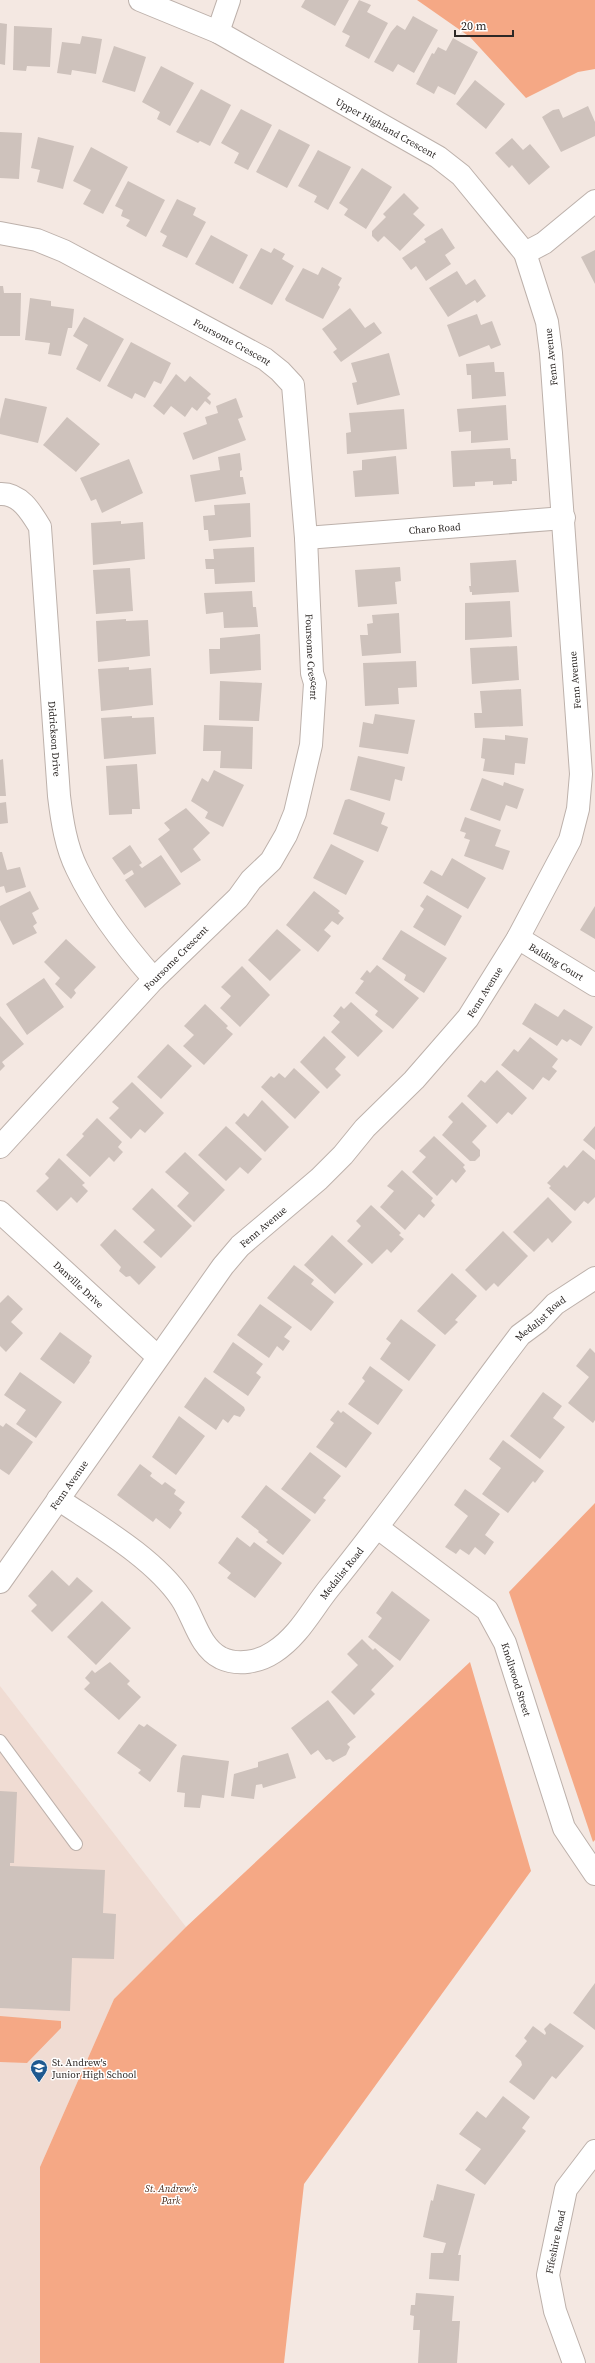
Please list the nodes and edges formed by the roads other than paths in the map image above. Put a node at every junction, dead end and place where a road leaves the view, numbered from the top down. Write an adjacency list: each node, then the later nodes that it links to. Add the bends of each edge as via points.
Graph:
1 (140, 0): 3 (street, Upper Highland Crescent)
2 (229, 0): 3 (street)
3 (218, 32): 6 (street, Upper Highland Crescent, via 438,157 461,174)
4 (595, 201): 6 (street, via 544,243)
5 (0, 233): 9 (street, Foursome Crescent, via 37,240 64,252 265,359 280,371 293,385)
6 (525, 253): 8 (street, Fenn Avenue, via 548,330)
7 (0, 494): 11 (street, Didrickson Drive, via 22,502 40,527 59,796 62,821 70,850 77,869 102,912)
8 (564, 518): 9 (street, Charo Road); 10 (street, Fenn Avenue, via 581,774 578,809 570,840)
9 (306, 538): 11 (street, Foursome Crescent, via 312,674 315,683 312,746 294,813 286,835 271,861 251,880 238,898)
10 (518, 938): 12 (street, Balding Court); 16 (street, Fenn Avenue, via 454,1036 365,1128 344,1155 240,1246)
11 (154, 979): 13 (street, Foursome Crescent)
12 (595, 985)
13 (0, 1147)
14 (0, 1212): 16 (street, Danville Drive)
15 (595, 1278): 18 (street, Medalist Road, via 555,1304 539,1321 520,1335)
16 (158, 1357): 17 (street, Fenn Avenue)
17 (58, 1499): 18 (street, Medalist Road, via 161,1572 182,1599 205,1643 218,1656 234,1661 250,1662 273,1653 287,1642); 19 (street, Fenn Avenue)
18 (378, 1528): 22 (street, Knollwood Street, via 488,1610 505,1643 564,1828)
19 (0, 1582)
20 (0, 1741): 21 (lane)
21 (76, 1844)
22 (595, 1874)
23 (595, 2151): 24 (street, Fifeshire Road, via 566,2189 548,2275 555,2311)
24 (574, 2363)

